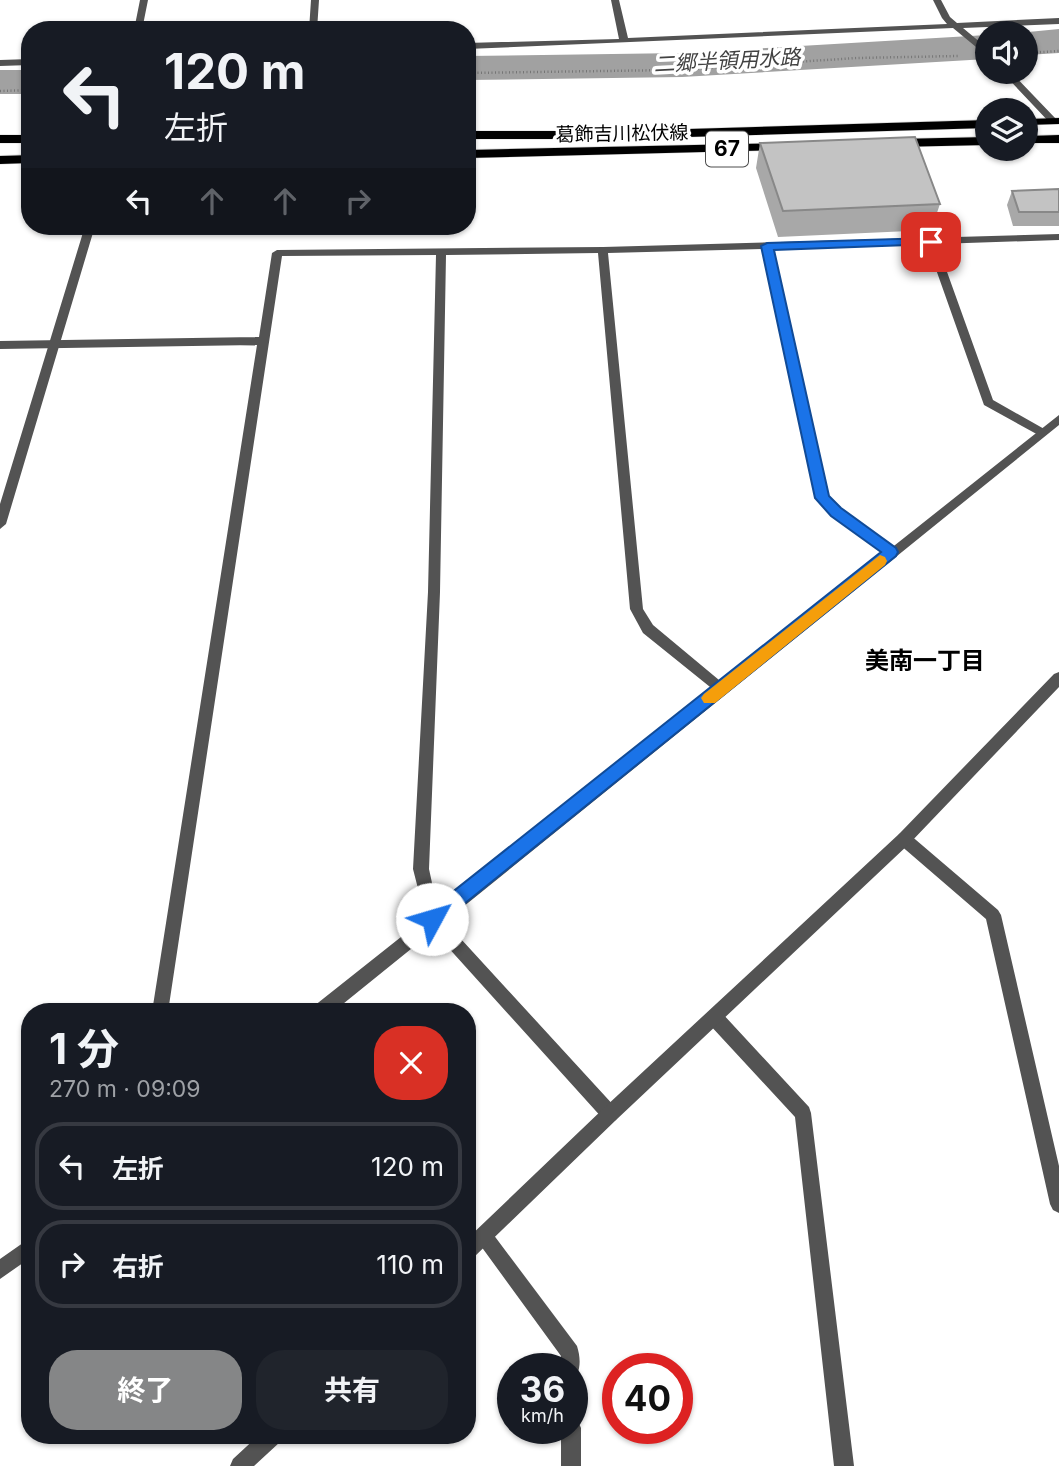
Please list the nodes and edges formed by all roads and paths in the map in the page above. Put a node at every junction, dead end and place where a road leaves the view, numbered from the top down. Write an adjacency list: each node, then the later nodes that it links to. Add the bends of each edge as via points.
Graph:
1 (144, 0): 5 (street)
2 (315, 0): 6 (street)
3 (615, 0): 9 (street)
4 (937, 0): 8 (street)
5 (140, 21)
6 (314, 21)
7 (1059, 21): 8 (street)
8 (956, 27): 9 (street); 10 (street)
9 (624, 41): 11 (street)
10 (975, 43)
11 (476, 46)
12 (1059, 51): 13 (path)
13 (1038, 52)
14 (960, 56): 17 (path, via 671,70)
15 (21, 63): 16 (street)
16 (0, 64)
17 (476, 73)
18 (1018, 84): 21 (street)
19 (21, 90): 20 (path)
20 (0, 91)
21 (1056, 121): 22 (main road)
22 (1038, 122)
23 (975, 124): 24 (main road, 葛飾吉川松伏線 / 67)
24 (476, 135)
25 (0, 139): 26 (main road)
26 (21, 139)
27 (1038, 139): 28 (main road)
28 (1059, 139)
29 (975, 141): 30 (main road)
30 (883, 144)
31 (792, 146): 32 (main road, 葛飾吉川松伏線 / 67)
32 (476, 154)
33 (21, 159): 34 (main road)
34 (0, 160)
35 (87, 235): 43 (street)
36 (1059, 237): 37 (street)
37 (931, 242): 38 (street); 45 (street, via 988,402)
38 (767, 246): 39 (street); 47 (street, via 822,498)
39 (603, 250): 40 (street); 49 (street, via 637,609 648,629)
40 (441, 251): 41 (street, via 278,253); 51 (street, via 434,592 421,869)
41 (264, 341): 43 (street); 52 (street)
42 (0, 345): 43 (street)
43 (55, 345): 46 (street)
44 (1059, 419): 45 (street)
45 (1042, 433): 47 (street)
46 (0, 523)
47 (891, 552): 49 (street)
48 (1059, 678): 50 (street)
49 (720, 689): 51 (street)
50 (904, 839): 54 (street); 56 (street, via 993,915)
51 (432, 919): 53 (street); 55 (street)
52 (161, 1003)
53 (331, 1003)
54 (715, 1018): 55 (street); 66 (street, via 803,1112)
55 (610, 1114): 57 (street)
56 (1059, 1204)
57 (484, 1236): 58 (street); 61 (street)
58 (476, 1244)
59 (21, 1254): 60 (street)
60 (0, 1270)
61 (570, 1353)
62 (263, 1444): 64 (street)
63 (571, 1444): 65 (street)
64 (240, 1466)
65 (571, 1466)
66 (844, 1466)

